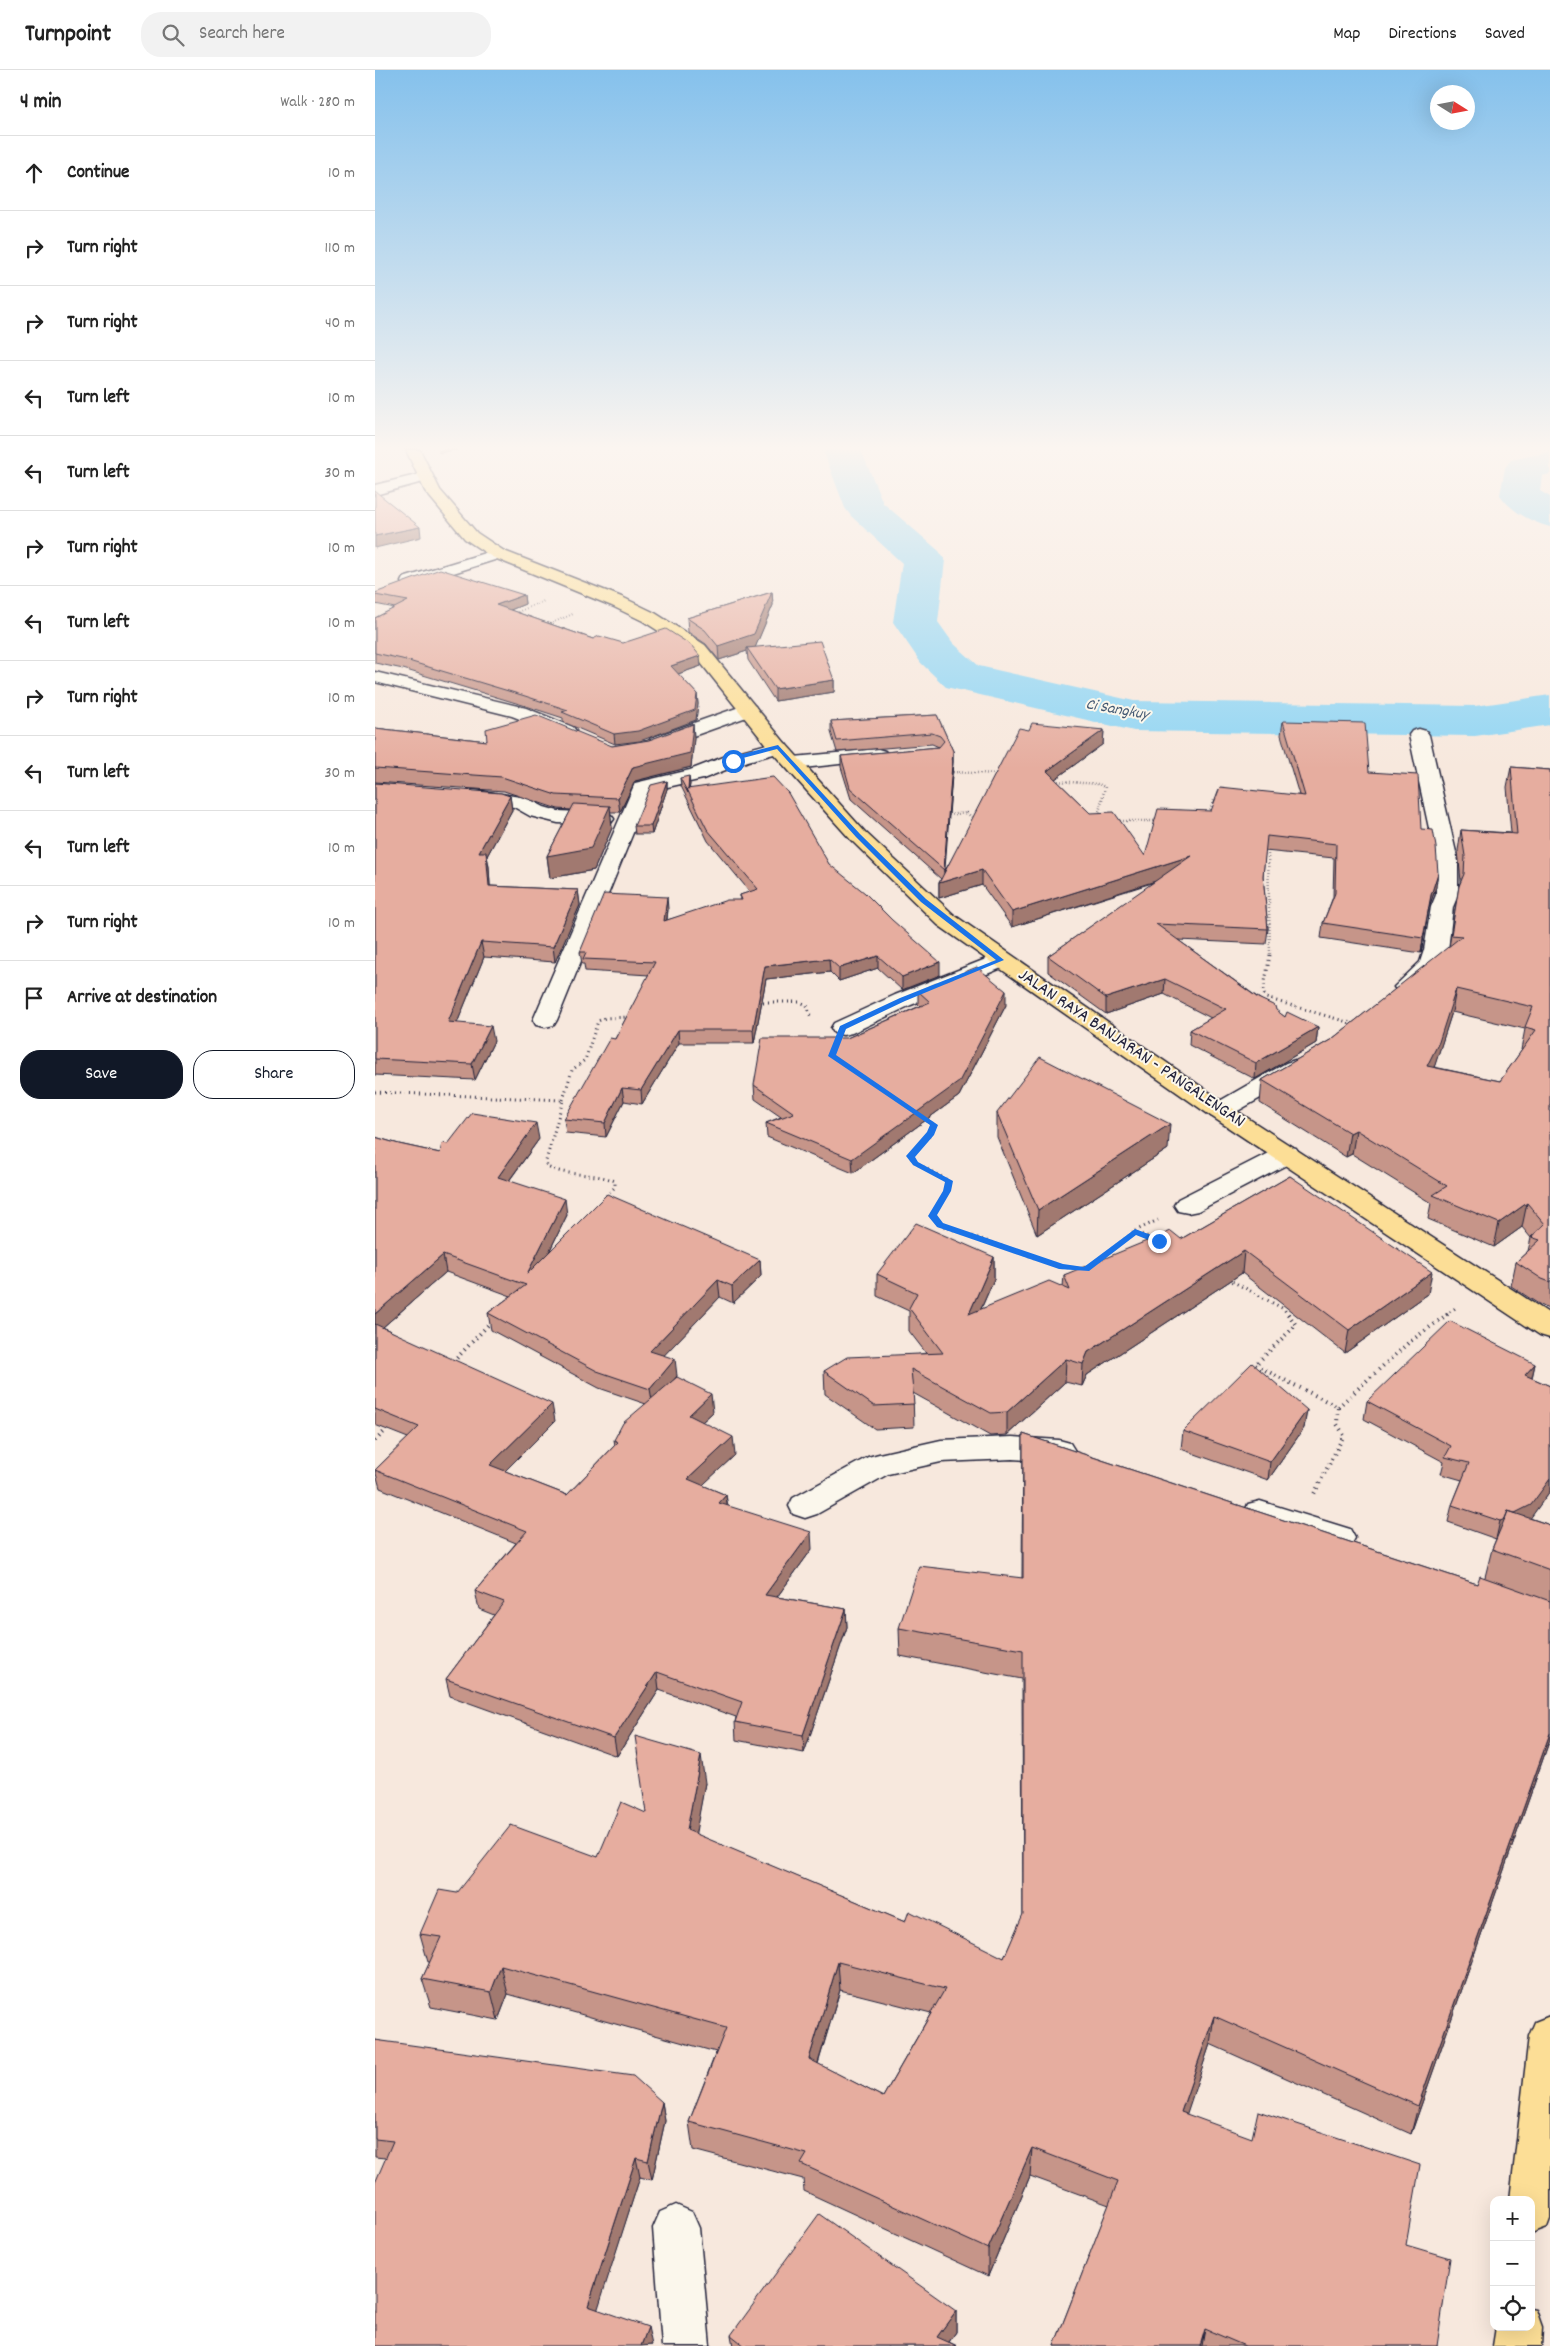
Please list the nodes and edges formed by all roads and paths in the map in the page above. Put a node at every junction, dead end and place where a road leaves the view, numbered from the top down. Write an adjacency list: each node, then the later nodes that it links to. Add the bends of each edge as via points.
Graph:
1 (491, 556): 3 (street)
2 (503, 556): 4 (main road, JALAN RAYA BANJARAN - PANGALENGAN)
3 (393, 587)
4 (579, 587): 5 (main road, JALAN RAYA BANJARAN - PANGALENGAN); 6 (path)
5 (610, 600): 7 (path); 9 (main road, JALAN RAYA BANJARAN - PANGALENGAN, via 649,617 699,648)
6 (510, 615)
7 (541, 628)
8 (375, 677): 11 (street, via 519,712)
9 (767, 732): 12 (street); 13 (street); 20 (street, via 733,761 696,775 642,787); 27 (main road, JALAN RAYA BANJARAN - PANGALENGAN, via 858,836 924,901)
10 (1419, 736): 31 (street, via 1447,861 1447,895 1436,950 1431,964 1420,977)
11 (586, 740)
12 (643, 748)
13 (895, 754)
14 (944, 773): 15 (path, via 960,771)
15 (1003, 775)
16 (1054, 781): 25 (path, via 1105,787)
17 (454, 795): 20 (street, via 504,798 558,817)
18 (1220, 798): 21 (path, via 1214,800)
19 (940, 817): 24 (path, via 967,813)
20 (627, 820): 30 (street)
21 (1206, 820)
22 (1115, 821): 23 (path)
23 (1161, 821)
24 (981, 822)
25 (1096, 822)
26 (1270, 841): 31 (path, via 1267,856 1270,954 1263,992 1266,998)
27 (1001, 960): 32 (street); 36 (main road, JALAN RAYA BANJARAN - PANGALENGAN)
28 (756, 1002): 32 (path, via 800,1002 807,1005 810,1015)
29 (640, 1017): 35 (path, via 605,1018 598,1022 585,1060 572,1070)
30 (545, 1020)
31 (1357, 1025)
32 (843, 1028)
33 (1311, 1059): 36 (street)
34 (375, 1092): 35 (path)
35 (563, 1100): 39 (path, via 547,1167 556,1173 600,1175 615,1181 615,1187)
36 (1220, 1111): 38 (main road, JALAN RAYA BANJARAN - PANGALENGAN)
37 (918, 1114): 41 (path, via 934,1125 931,1133 910,1156 916,1163 949,1181 947,1191 932,1216 940,1225 1062,1267 1086,1270 1135,1232)
38 (1287, 1154): 40 (street); 43 (main road, JALAN RAYA BANJARAN - PANGALENGAN)
39 (603, 1200)
40 (1188, 1204)
41 (1159, 1241)
42 (1225, 1277): 49 (path, via 1284,1309 1296,1325 1255,1365)
43 (1486, 1285): 45 (main road, JALAN RAYA BANJARAN - PANGALENGAN); 49 (path, via 1408,1343)
44 (493, 1320): 47 (path)
45 (1550, 1328)
46 (446, 1357): 47 (path)
47 (455, 1360): 48 (path)
48 (448, 1367)
49 (1338, 1408): 55 (path, via 1337,1424 1344,1435)
50 (395, 1421): 51 (path)
51 (375, 1441)
52 (1090, 1460): 54 (street, via 1061,1451 1012,1448 941,1451 879,1464)
53 (1232, 1504): 55 (street)
54 (805, 1506)
55 (1298, 1525): 56 (street)
56 (1364, 1547)
57 (1550, 2036): 58 (main road)
58 (1533, 2196)
59 (676, 2228): 61 (street)
60 (1519, 2331): 62 (main road)
61 (686, 2346)
62 (1517, 2346)

